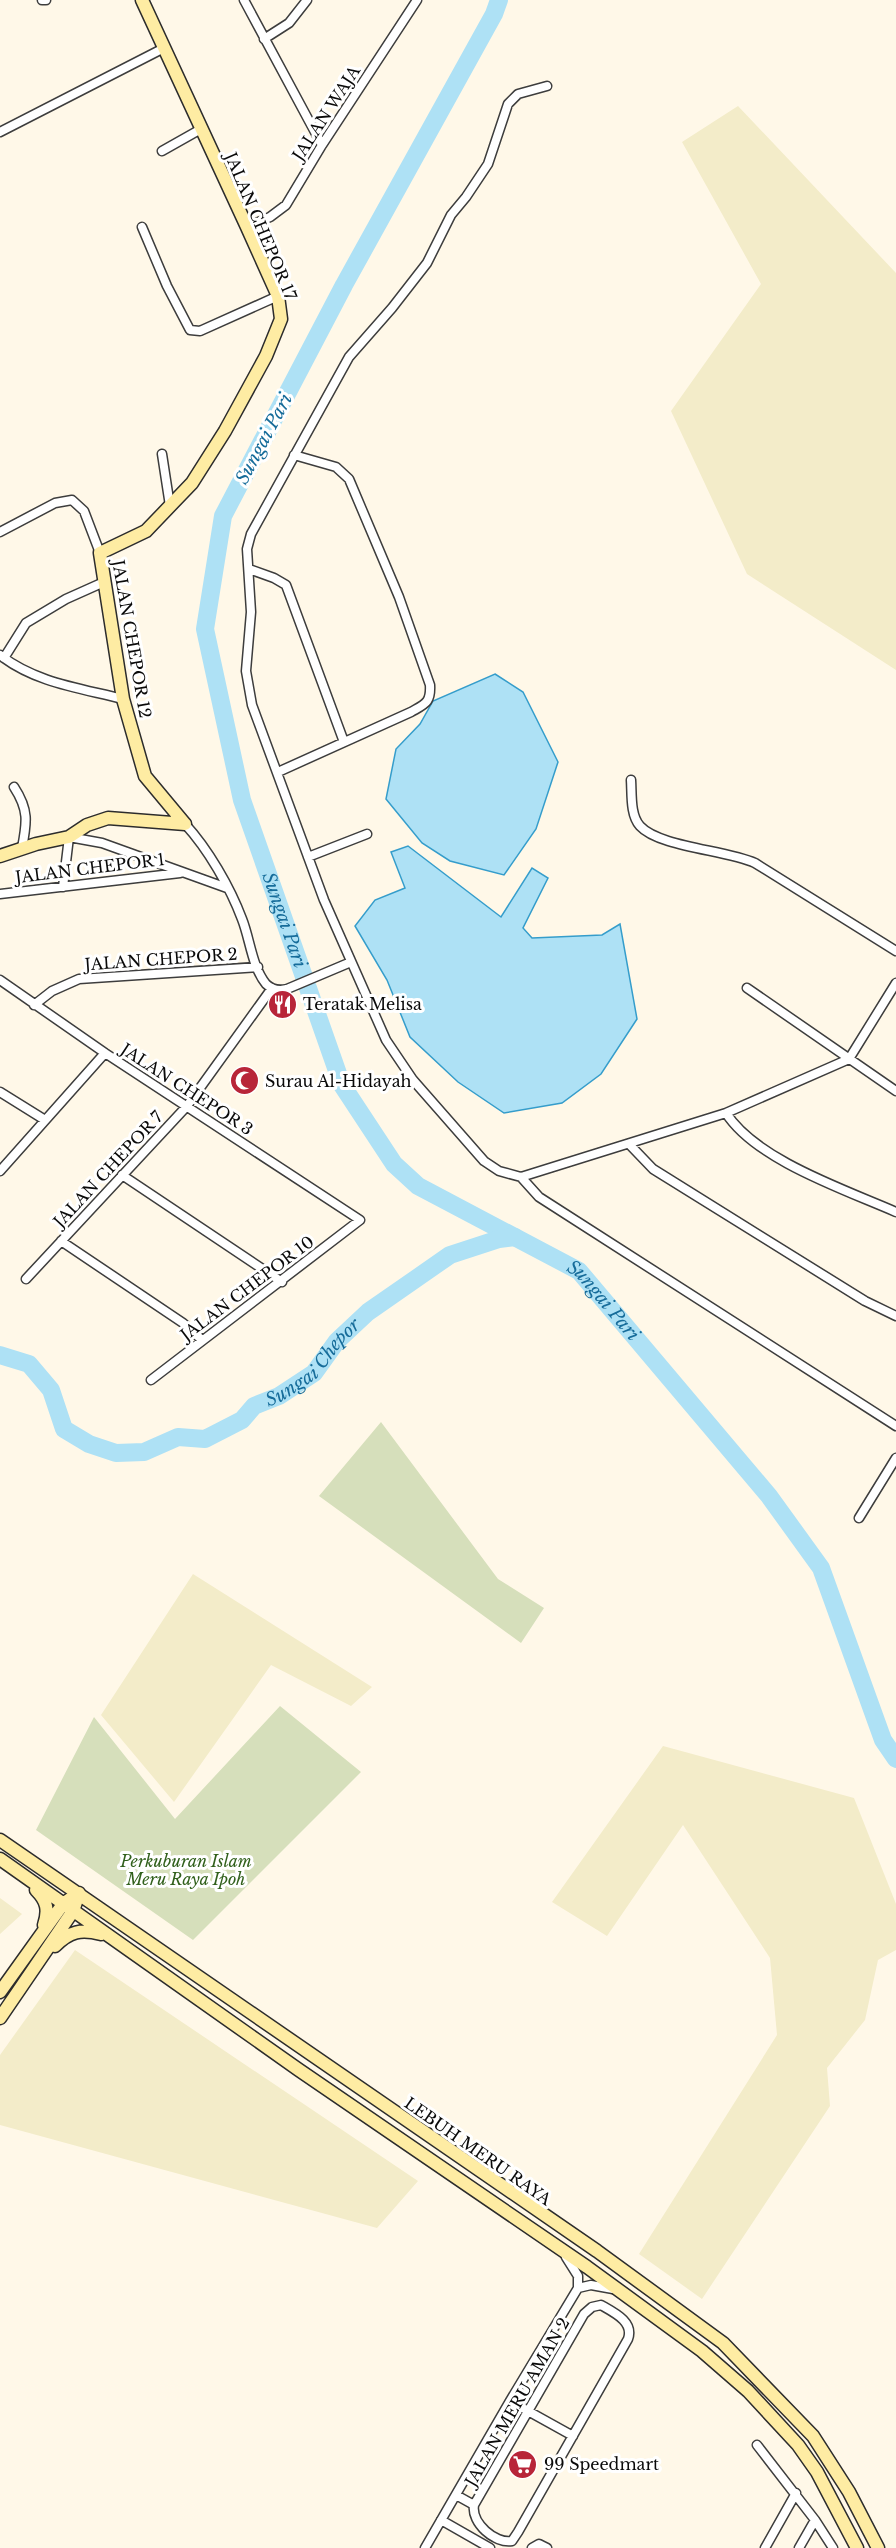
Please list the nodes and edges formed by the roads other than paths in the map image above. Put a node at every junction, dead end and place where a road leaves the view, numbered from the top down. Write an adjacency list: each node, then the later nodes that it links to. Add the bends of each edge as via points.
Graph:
1 (142, 0): 6 (main road, JALAN CHEPOR 17)
2 (244, 0): 5 (street)
3 (308, 0): 5 (street, via 290,23)
4 (417, 0): 10 (street, JALAN WAJA)
5 (264, 39): 10 (street)
6 (164, 48): 8 (main road, JALAN CHEPOR 17); 9 (street)
7 (547, 86): 16 (street, via 518,94 508,104 488,164 451,215 427,263 349,357)
8 (201, 129): 11 (street); 13 (main road, JALAN CHEPOR 17)
9 (0, 132)
10 (322, 145): 13 (street, JALAN WAJA, via 286,205)
11 (162, 151)
12 (142, 227): 14 (street, via 190,330 200,331)
13 (248, 227): 14 (main road, JALAN CHEPOR 17)
14 (278, 296): 17 (main road, JALAN CHEPOR 17, via 279,325 266,356 210,456)
15 (162, 454): 17 (street)
16 (294, 455): 20 (street, via 251,534 247,549); 24 (street, via 336,467 349,479 399,597 430,685 427,702)
17 (170, 506): 19 (main road, JALAN CHEPOR 17, via 141,535)
18 (0, 532): 19 (street, via 55,503 72,500 84,511)
19 (100, 553): 21 (main road, JALAN CHEPOR 12)
20 (249, 569): 24 (street, via 286,585); 25 (street, via 247,679 252,705)
21 (104, 582): 22 (street, via 26,623); 23 (main road, JALAN CHEPOR 12)
22 (2, 657): 23 (street, via 36,677)
23 (123, 699): 28 (main road, JALAN CHEPOR 12, via 146,776)
24 (344, 742): 25 (street)
25 (278, 772): 33 (street)
26 (631, 780): 38 (street, via 632,807 639,826 662,839 755,863)
27 (14, 787): 31 (street, via 25,808)
28 (185, 824): 30 (main road, via 108,818); 36 (street, via 205,848)
29 (367, 834): 33 (street)
30 (69, 837): 31 (main road); 34 (street, JALAN CHEPOR 1, via 102,843); 35 (street)
31 (22, 848): 32 (main road)
32 (0, 856)
33 (308, 857): 39 (street)
34 (183, 873): 35 (street, JALAN CHEPOR 1); 36 (street, JALAN CHEPOR 1)
35 (63, 887): 37 (street, JALAN CHEPOR 1)
36 (227, 888): 40 (street)
37 (0, 894)
38 (896, 951)
39 (351, 962): 43 (street, via 287,989); 56 (street, via 386,1040 404,1068 484,1161 499,1171)
40 (258, 967): 43 (street, JALAN CHEPOR 2); 45 (street, JALAN CHEPOR 2, via 79,979 52,991)
41 (0, 980): 45 (street, JALAN CHEPOR 3)
42 (896, 983): 47 (street)
43 (272, 988): 50 (street, JALAN CHEPOR 7)
44 (747, 988): 47 (street)
45 (34, 1005): 46 (street, JALAN CHEPOR 3)
46 (105, 1053): 50 (street, JALAN CHEPOR 3); 52 (street)
47 (849, 1059): 48 (street); 51 (street)
48 (896, 1091)
49 (0, 1092): 52 (street)
50 (187, 1106): 55 (street, JALAN CHEPOR 7); 58 (street, JALAN CHEPOR 3)
51 (726, 1113): 53 (street); 57 (street, via 732,1123 780,1160)
52 (45, 1120): 54 (street)
53 (629, 1144): 56 (street); 62 (street, via 653,1169 865,1301)
54 (0, 1171)
55 (122, 1174): 59 (street, JALAN CHEPOR 7); 61 (street)
56 (521, 1177): 65 (street, via 539,1197)
57 (896, 1212)
58 (360, 1220): 61 (street, JALAN CHEPOR 10)
59 (61, 1241): 60 (street, JALAN CHEPOR 7); 63 (street, via 183,1323)
60 (26, 1279)
61 (282, 1282): 63 (street, JALAN CHEPOR 10)
62 (896, 1316)
63 (202, 1341): 64 (street, JALAN CHEPOR 10)
64 (151, 1380)
65 (896, 1426)
66 (896, 1458): 67 (street)
67 (859, 1518)
68 (0, 1840): 71 (main road, LEBUH MERU RAYA)
69 (0, 1859): 70 (main road, LEBUH MERU RAYA)
70 (18, 1872): 72 (main road, LEBUH MERU RAYA); 73 (main road, via 45,1901 48,1912)
71 (79, 1893): 72 (main road); 98 (main road, LEBUH MERU RAYA, via 597,2251 723,2343 813,2436 849,2492)
72 (68, 1907): 73 (main road); 74 (main road, LEBUH MERU RAYA); 75 (main road)
73 (40, 1935): 76 (main road)
74 (108, 1936): 75 (main road, via 74,1932); 78 (main road, LEBUH MERU RAYA)
75 (33, 1970): 77 (main road)
76 (0, 1992)
77 (0, 2018)
78 (559, 2248): 79 (street, via 578,2276); 80 (main road, LEBUH MERU RAYA)
79 (578, 2288): 80 (street, via 591,2285); 81 (street, JALAN MERU AMAN 2)
80 (622, 2293): 97 (main road, LEBUH MERU RAYA, via 702,2351 748,2391 798,2445 817,2472)
81 (510, 2401): 82 (street); 86 (street, JALAN MERU AMAN 2)
82 (528, 2411): 83 (street); 83 (street, JALAN MERU AMAN 2, via 584,2314 596,2306 604,2307 628,2324 630,2331); 87 (street, JALAN MERU AMAN 2)
83 (573, 2436): 87 (street, JALAN MERU AMAN 2, via 512,2541 503,2541 480,2527)
84 (757, 2445): 85 (street)
85 (796, 2493): 89 (street); 94 (street)
86 (456, 2495): 87 (street, JALAN MERU AMAN 2); 88 (street, JALAN MERU AMAN 2)
87 (474, 2505)
88 (441, 2520): 90 (street, JALAN MERU AMAN 2); 91 (street)
89 (816, 2520): 95 (street); 96 (street)
90 (425, 2548)
91 (490, 2548)
92 (532, 2548): 93 (street, via 539,2544)
93 (547, 2548)
94 (765, 2548)
95 (799, 2548)
96 (832, 2548)
97 (857, 2548)
98 (878, 2548)

